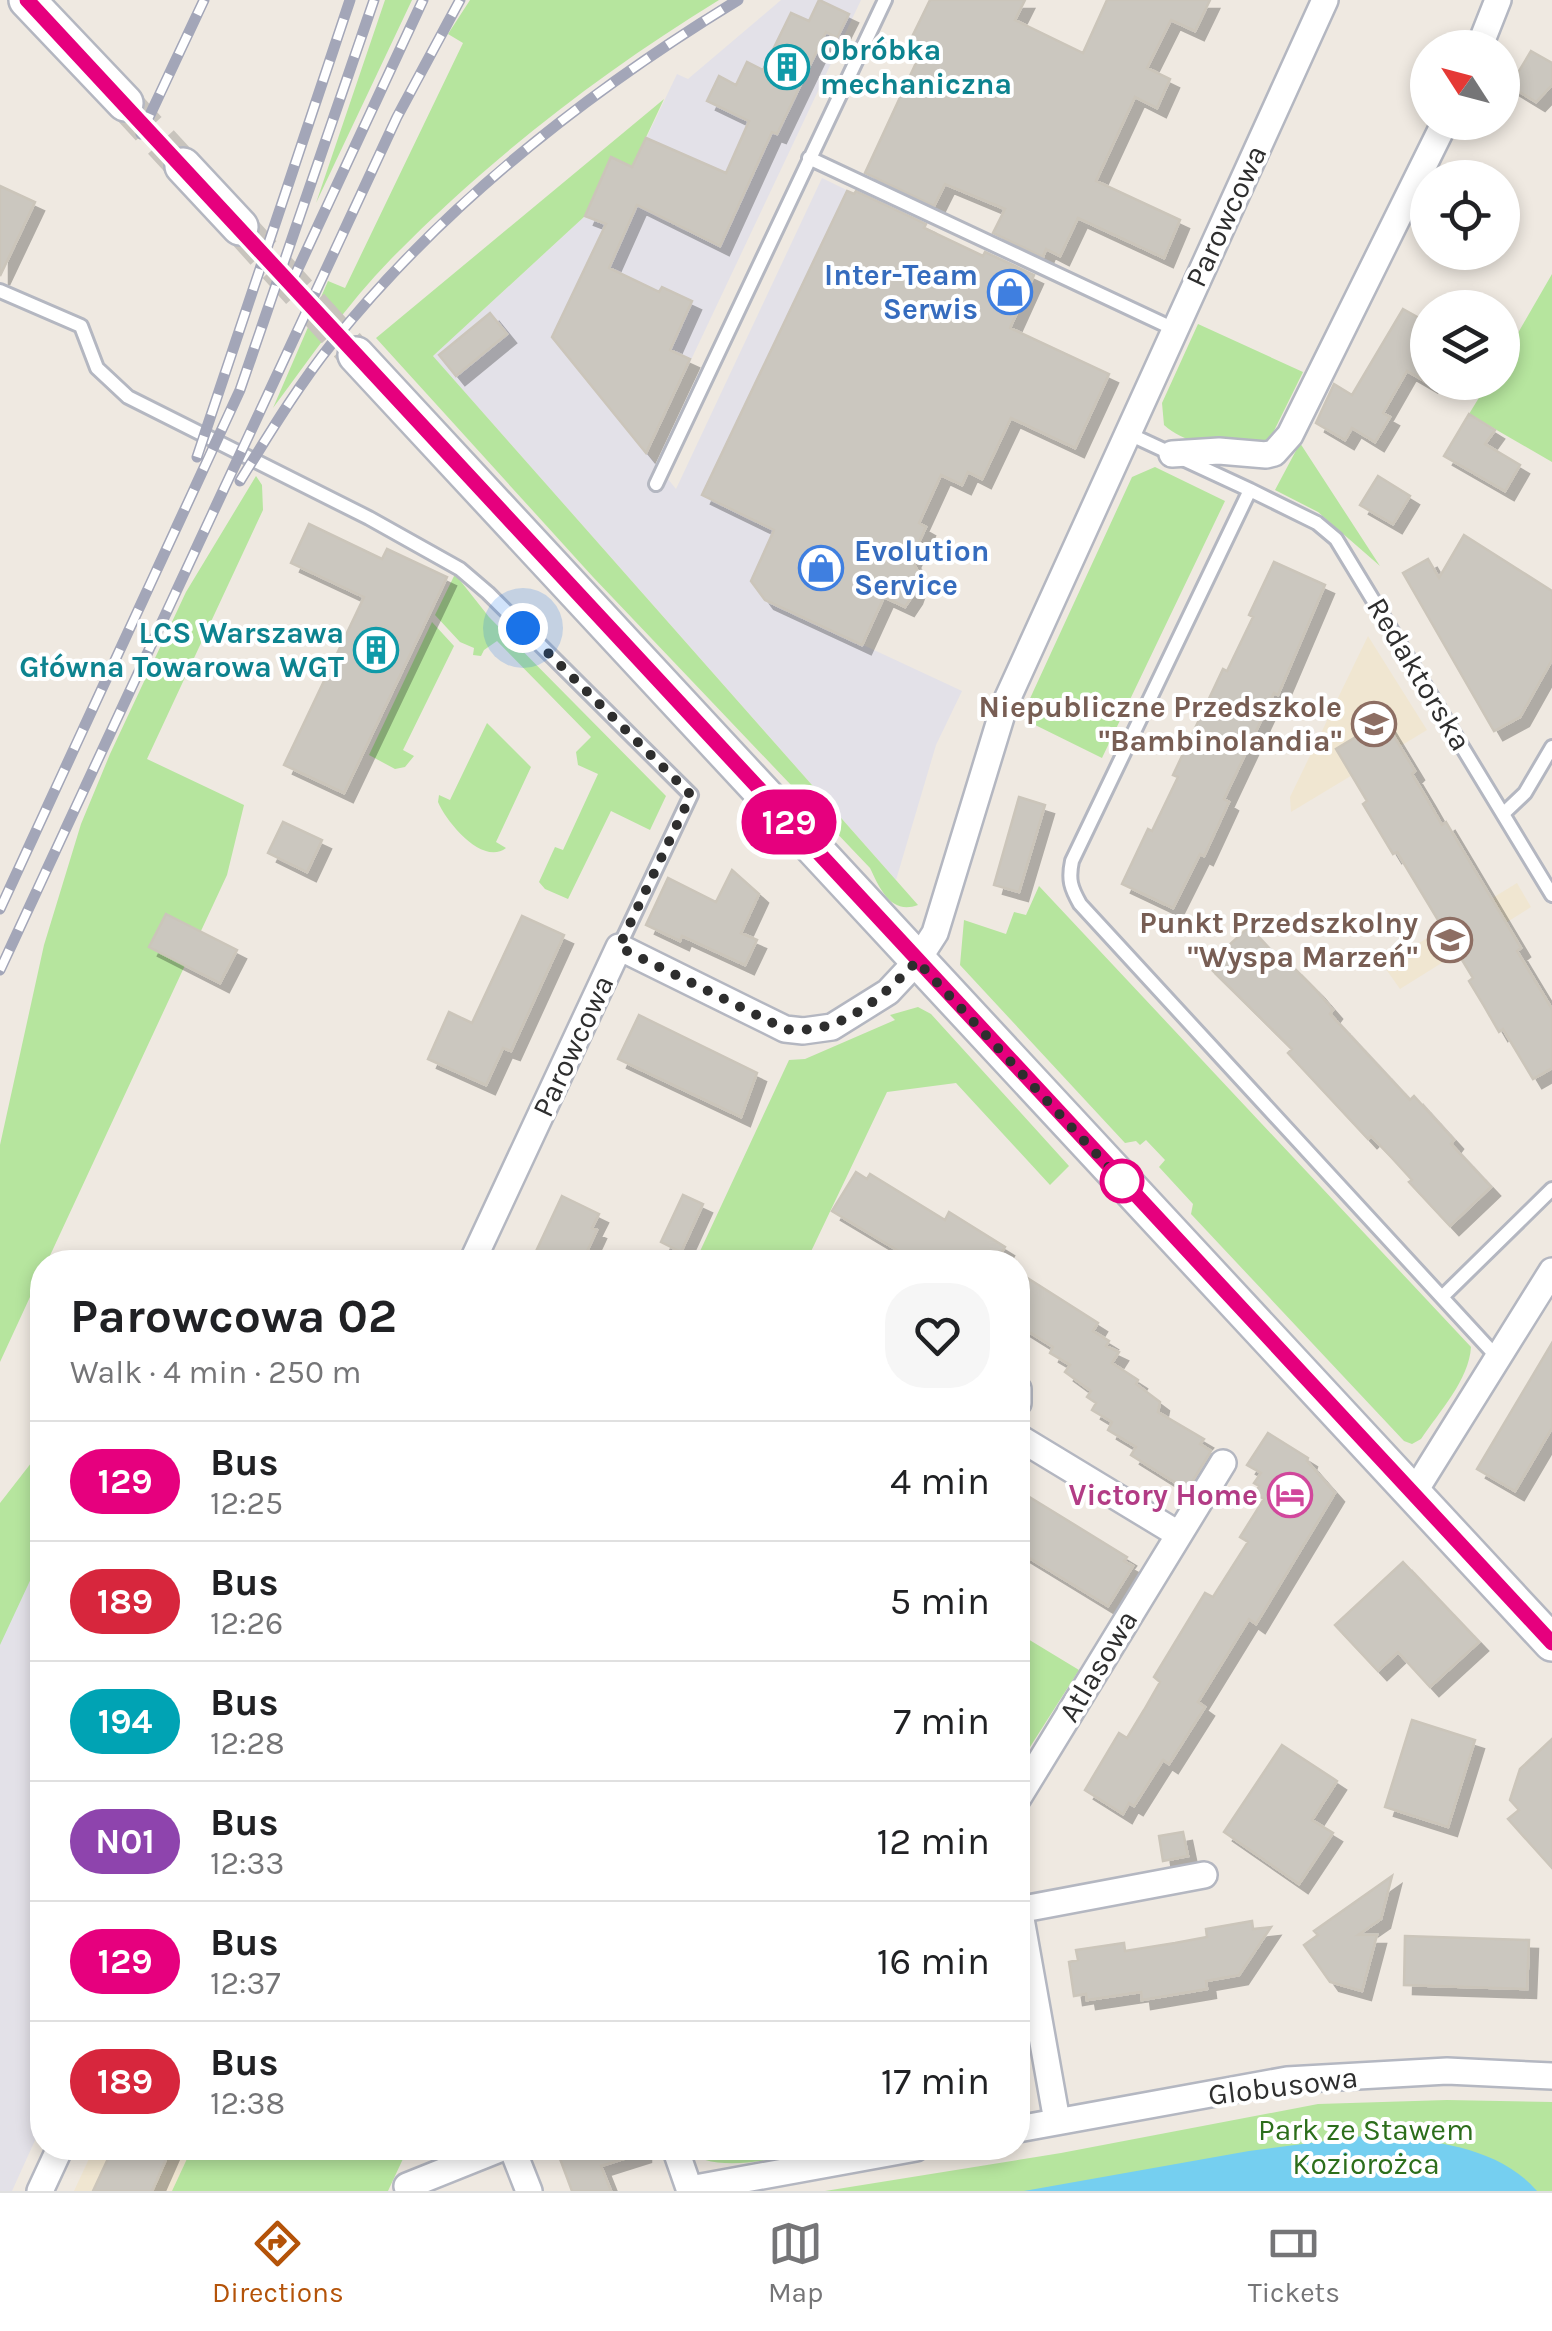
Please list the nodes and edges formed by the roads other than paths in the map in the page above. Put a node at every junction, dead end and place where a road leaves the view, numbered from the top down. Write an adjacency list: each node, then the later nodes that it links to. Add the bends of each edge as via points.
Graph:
1 (27, 0): 6 (main road)
2 (884, 0): 8 (lane)
3 (1325, 0): 12 (street, Parowcowa)
4 (1498, 0): 5 (street)
5 (1486, 30)
6 (125, 103)
7 (1437, 140): 15 (street, via 1280,448 1266,455)
8 (809, 158): 12 (lane); 16 (lane)
9 (183, 166): 10 (main road)
10 (240, 228)
11 (0, 292): 21 (lane, via 81,326 97,368 128,397 460,569 691,795)
12 (1174, 329): 14 (street, Parowcowa)
13 (356, 355): 22 (main road)
14 (1127, 433): 15 (lane); 22 (street, Parowcowa, via 1006,704 935,933)
15 (1172, 454): 17 (lane)
16 (656, 484)
17 (1250, 490): 19 (lane, Redaktorska, via 1336,539); 26 (lane, via 1068,878 1080,904)
18 (1552, 747): 19 (lane, via 1525,793)
19 (1504, 813): 20 (lane, Redaktorska)
20 (1552, 895)
21 (619, 947): 22 (street, Parowcowa, via 785,1029 803,1031 832,1026 888,992); 24 (street, Parowcowa)
22 (917, 961): 30 (main road)
23 (1552, 1189): 26 (lane)
24 (478, 1250)
25 (1552, 1271): 27 (street)
26 (1442, 1298): 27 (lane)
27 (1496, 1356): 30 (street)
28 (1030, 1444): 31 (street)
29 (1223, 1462): 31 (street, Atlasowa)
30 (1413, 1494): 32 (main road)
31 (1178, 1534): 33 (street, Atlasowa)
32 (1552, 1643)
33 (1030, 1778)
34 (1204, 1876): 35 (street)
35 (1030, 1905)
36 (1030, 1973): 38 (street)
37 (1552, 2076): 38 (street, Globusowa, via 1447,2071 1287,2080)
38 (1057, 2122): 39 (street, Globusowa)
39 (1030, 2127)
40 (54, 2160): 47 (street)
41 (472, 2160): 45 (street)
42 (517, 2160): 48 (street)
43 (679, 2160): 46 (street)
44 (851, 2160): 46 (street)
45 (407, 2186)
46 (690, 2190)
47 (40, 2191)
48 (529, 2191)

